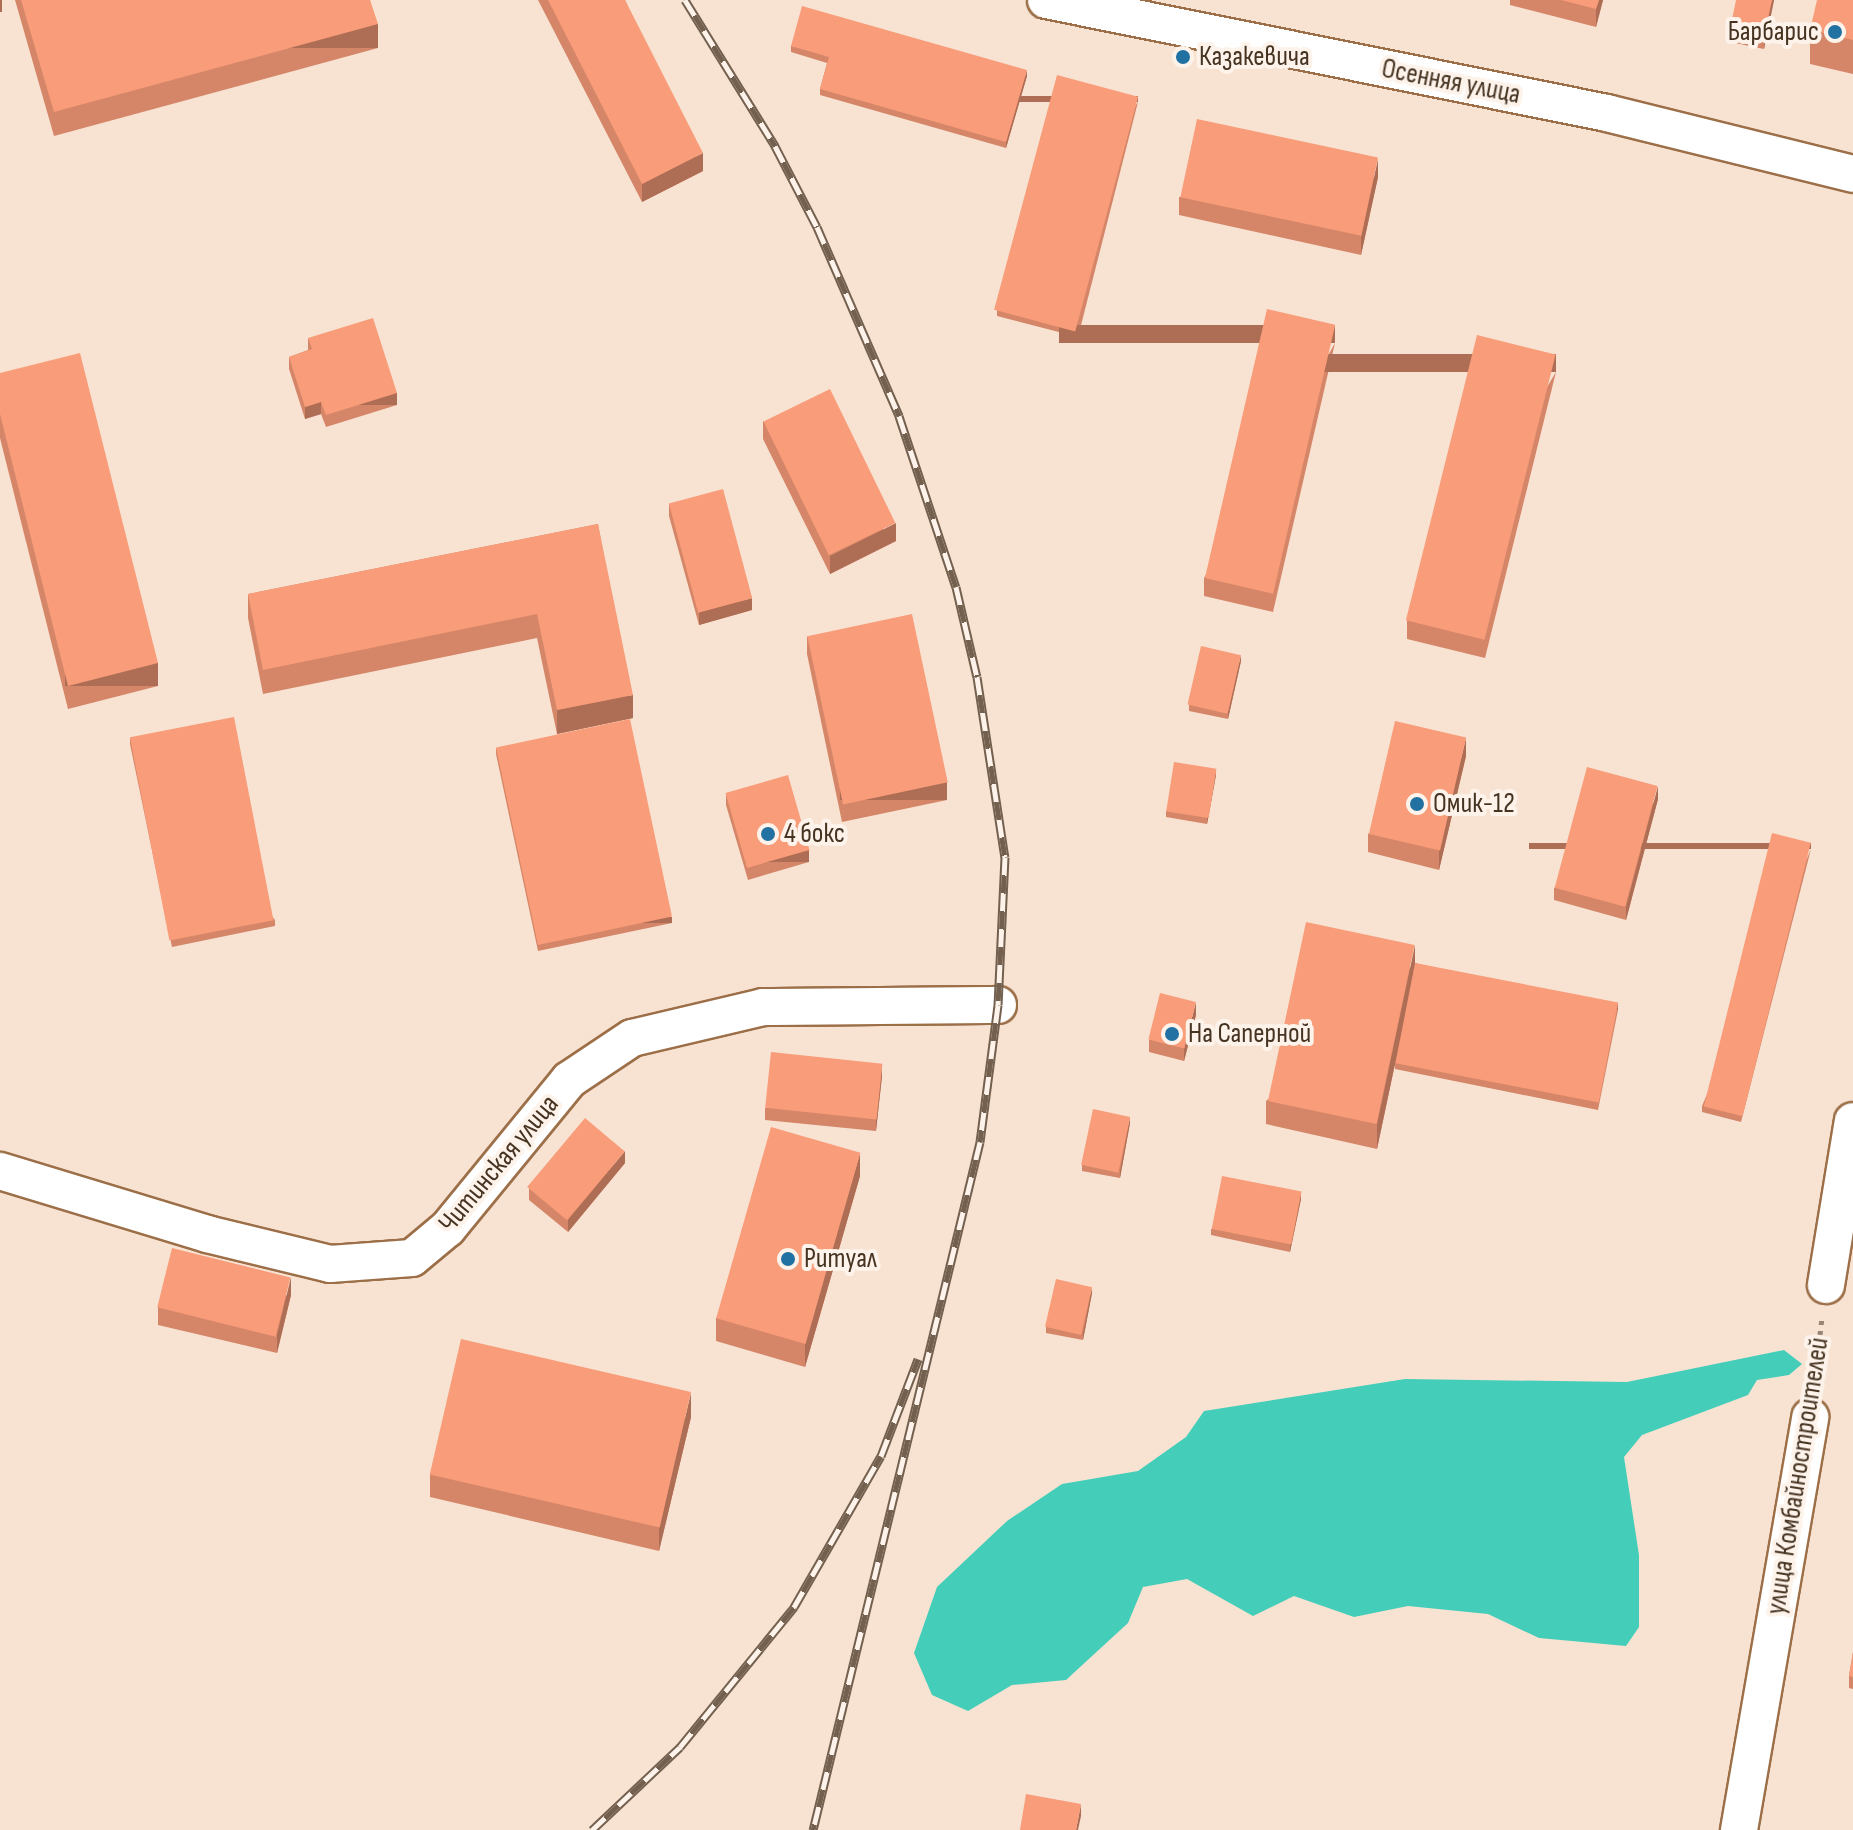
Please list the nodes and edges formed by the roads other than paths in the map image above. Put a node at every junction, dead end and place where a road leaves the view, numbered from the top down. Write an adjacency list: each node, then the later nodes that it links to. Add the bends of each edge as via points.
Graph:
1 (1046, 0): 2 (street, Осенняя улица, via 1607,113)
2 (1853, 174)
3 (998, 1005): 5 (street, Читинская улица, via 763,1007 632,1038 569,1080 448,1228 412,1258 330,1264 207,1234)
4 (1853, 1121): 6 (street)
5 (0, 1171)
6 (1826, 1285)
7 (1810, 1417): 8 (street, улица Комбайностроителей)
8 (1739, 1830)

